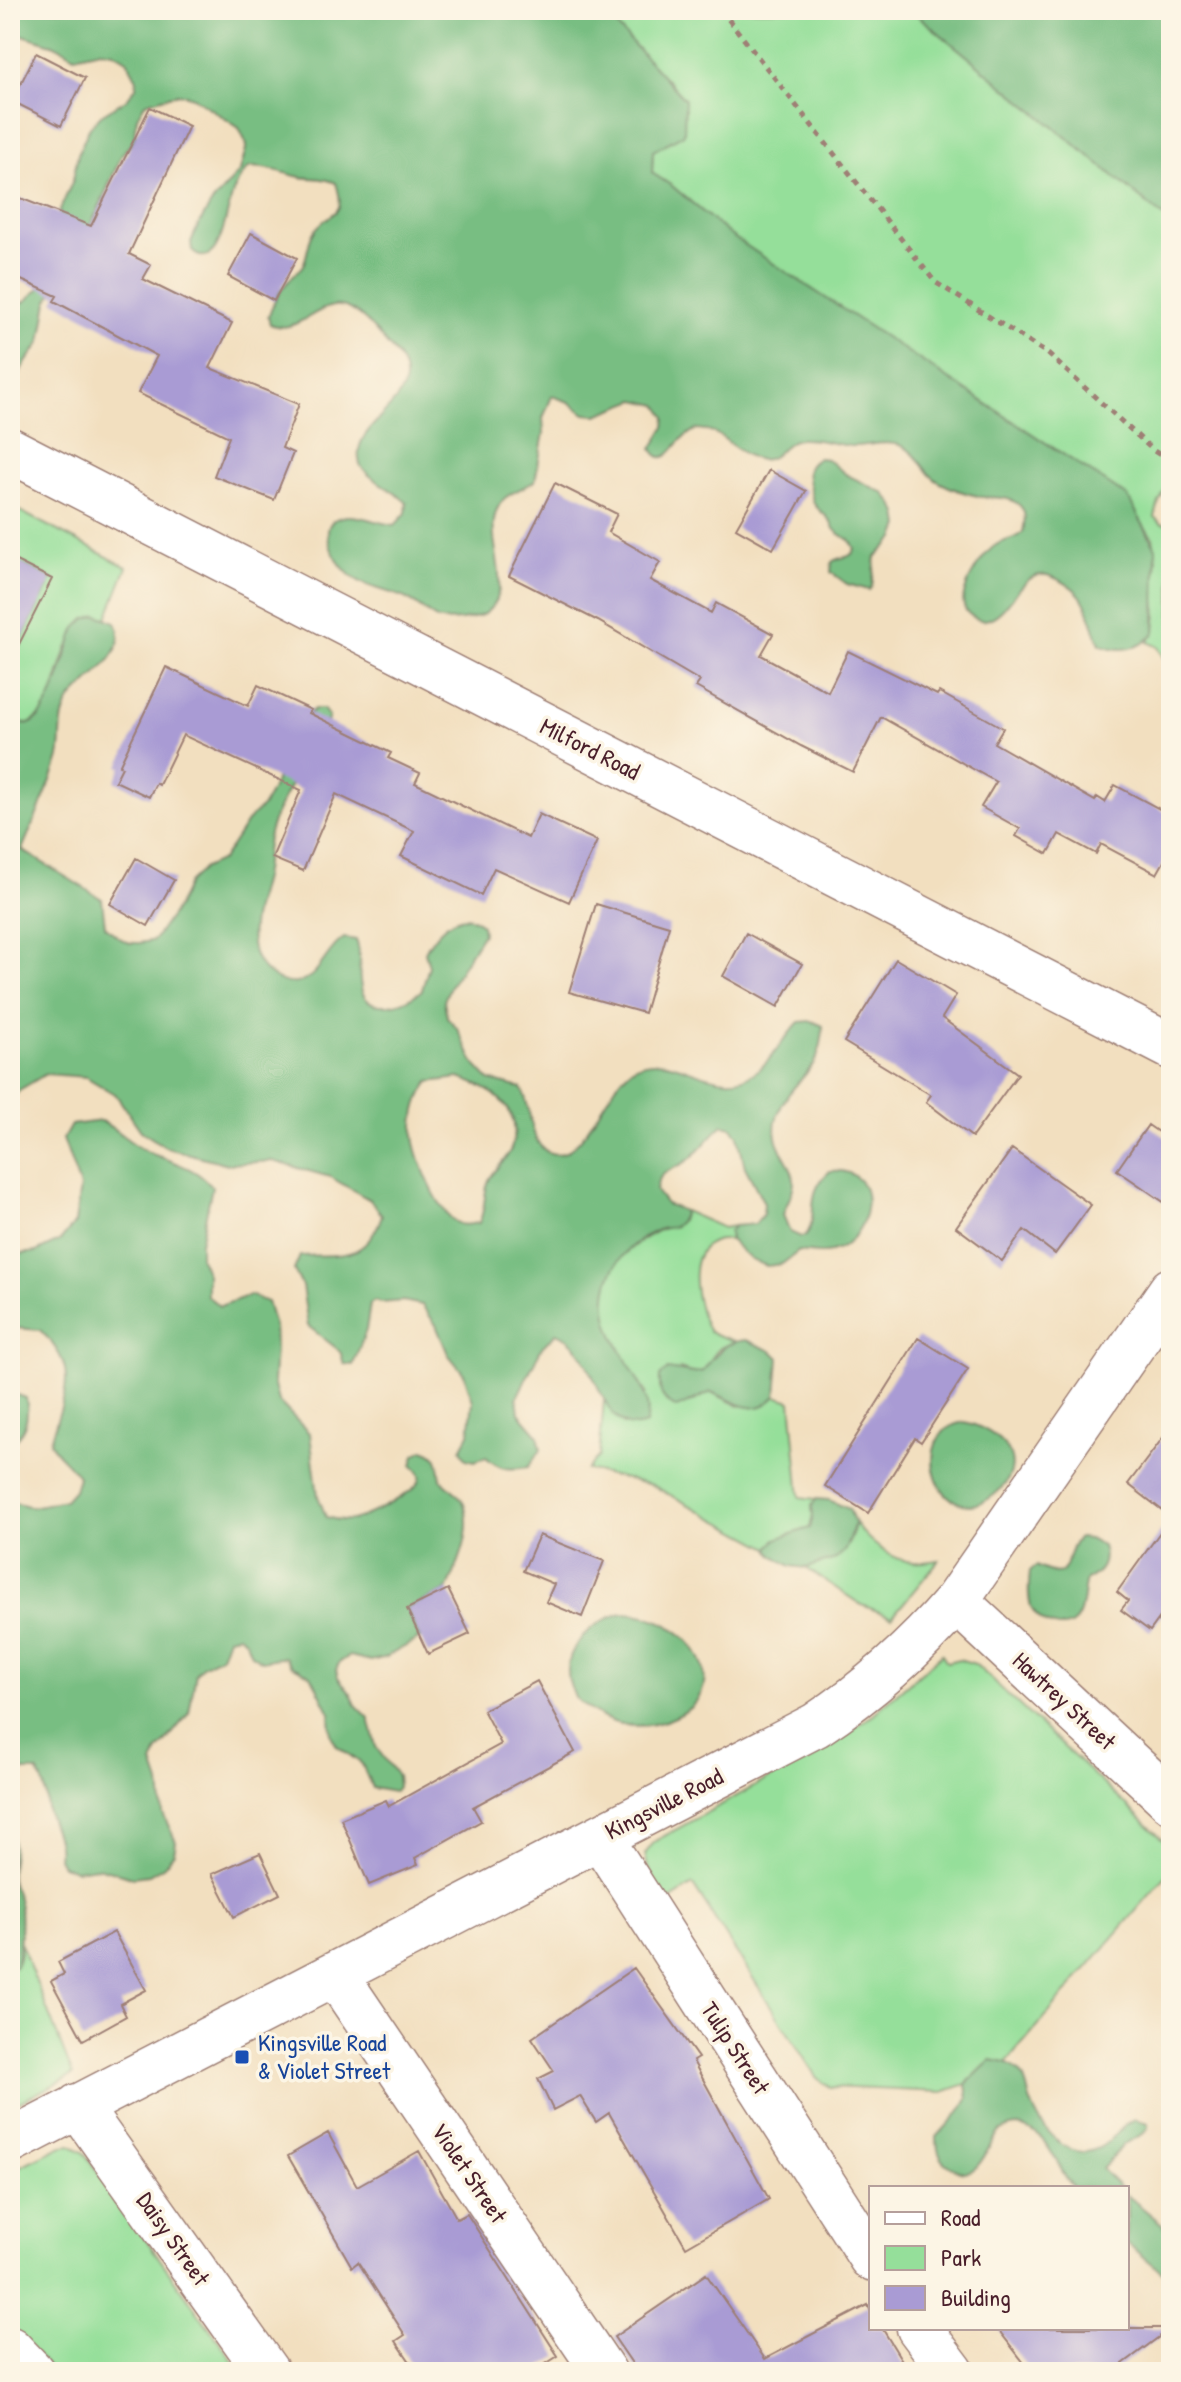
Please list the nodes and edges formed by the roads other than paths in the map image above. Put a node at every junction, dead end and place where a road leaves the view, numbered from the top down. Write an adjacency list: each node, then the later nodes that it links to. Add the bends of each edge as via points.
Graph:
1 (10, 450): 2 (street, Milford Road)
2 (1171, 1047)
3 (1171, 1290): 4 (street, Kingsville Road)
4 (956, 1601): 5 (street, Hawtrey Street); 6 (street, Kingsville Road, via 918,1643 842,1708)
5 (1171, 1801)
6 (600, 1837): 7 (street, Kingsville Road); 10 (street, Tulip Street)
7 (335, 1974): 8 (street, Kingsville Road); 15 (street, Violet Street)
8 (78, 2106): 9 (street, Kingsville Road); 14 (street, Daisy Street)
9 (10, 2142)
10 (869, 2255)
11 (920, 2330): 16 (street)
12 (10, 2349): 13 (street)
13 (32, 2372)
14 (267, 2372)
15 (604, 2372)
16 (952, 2372)

